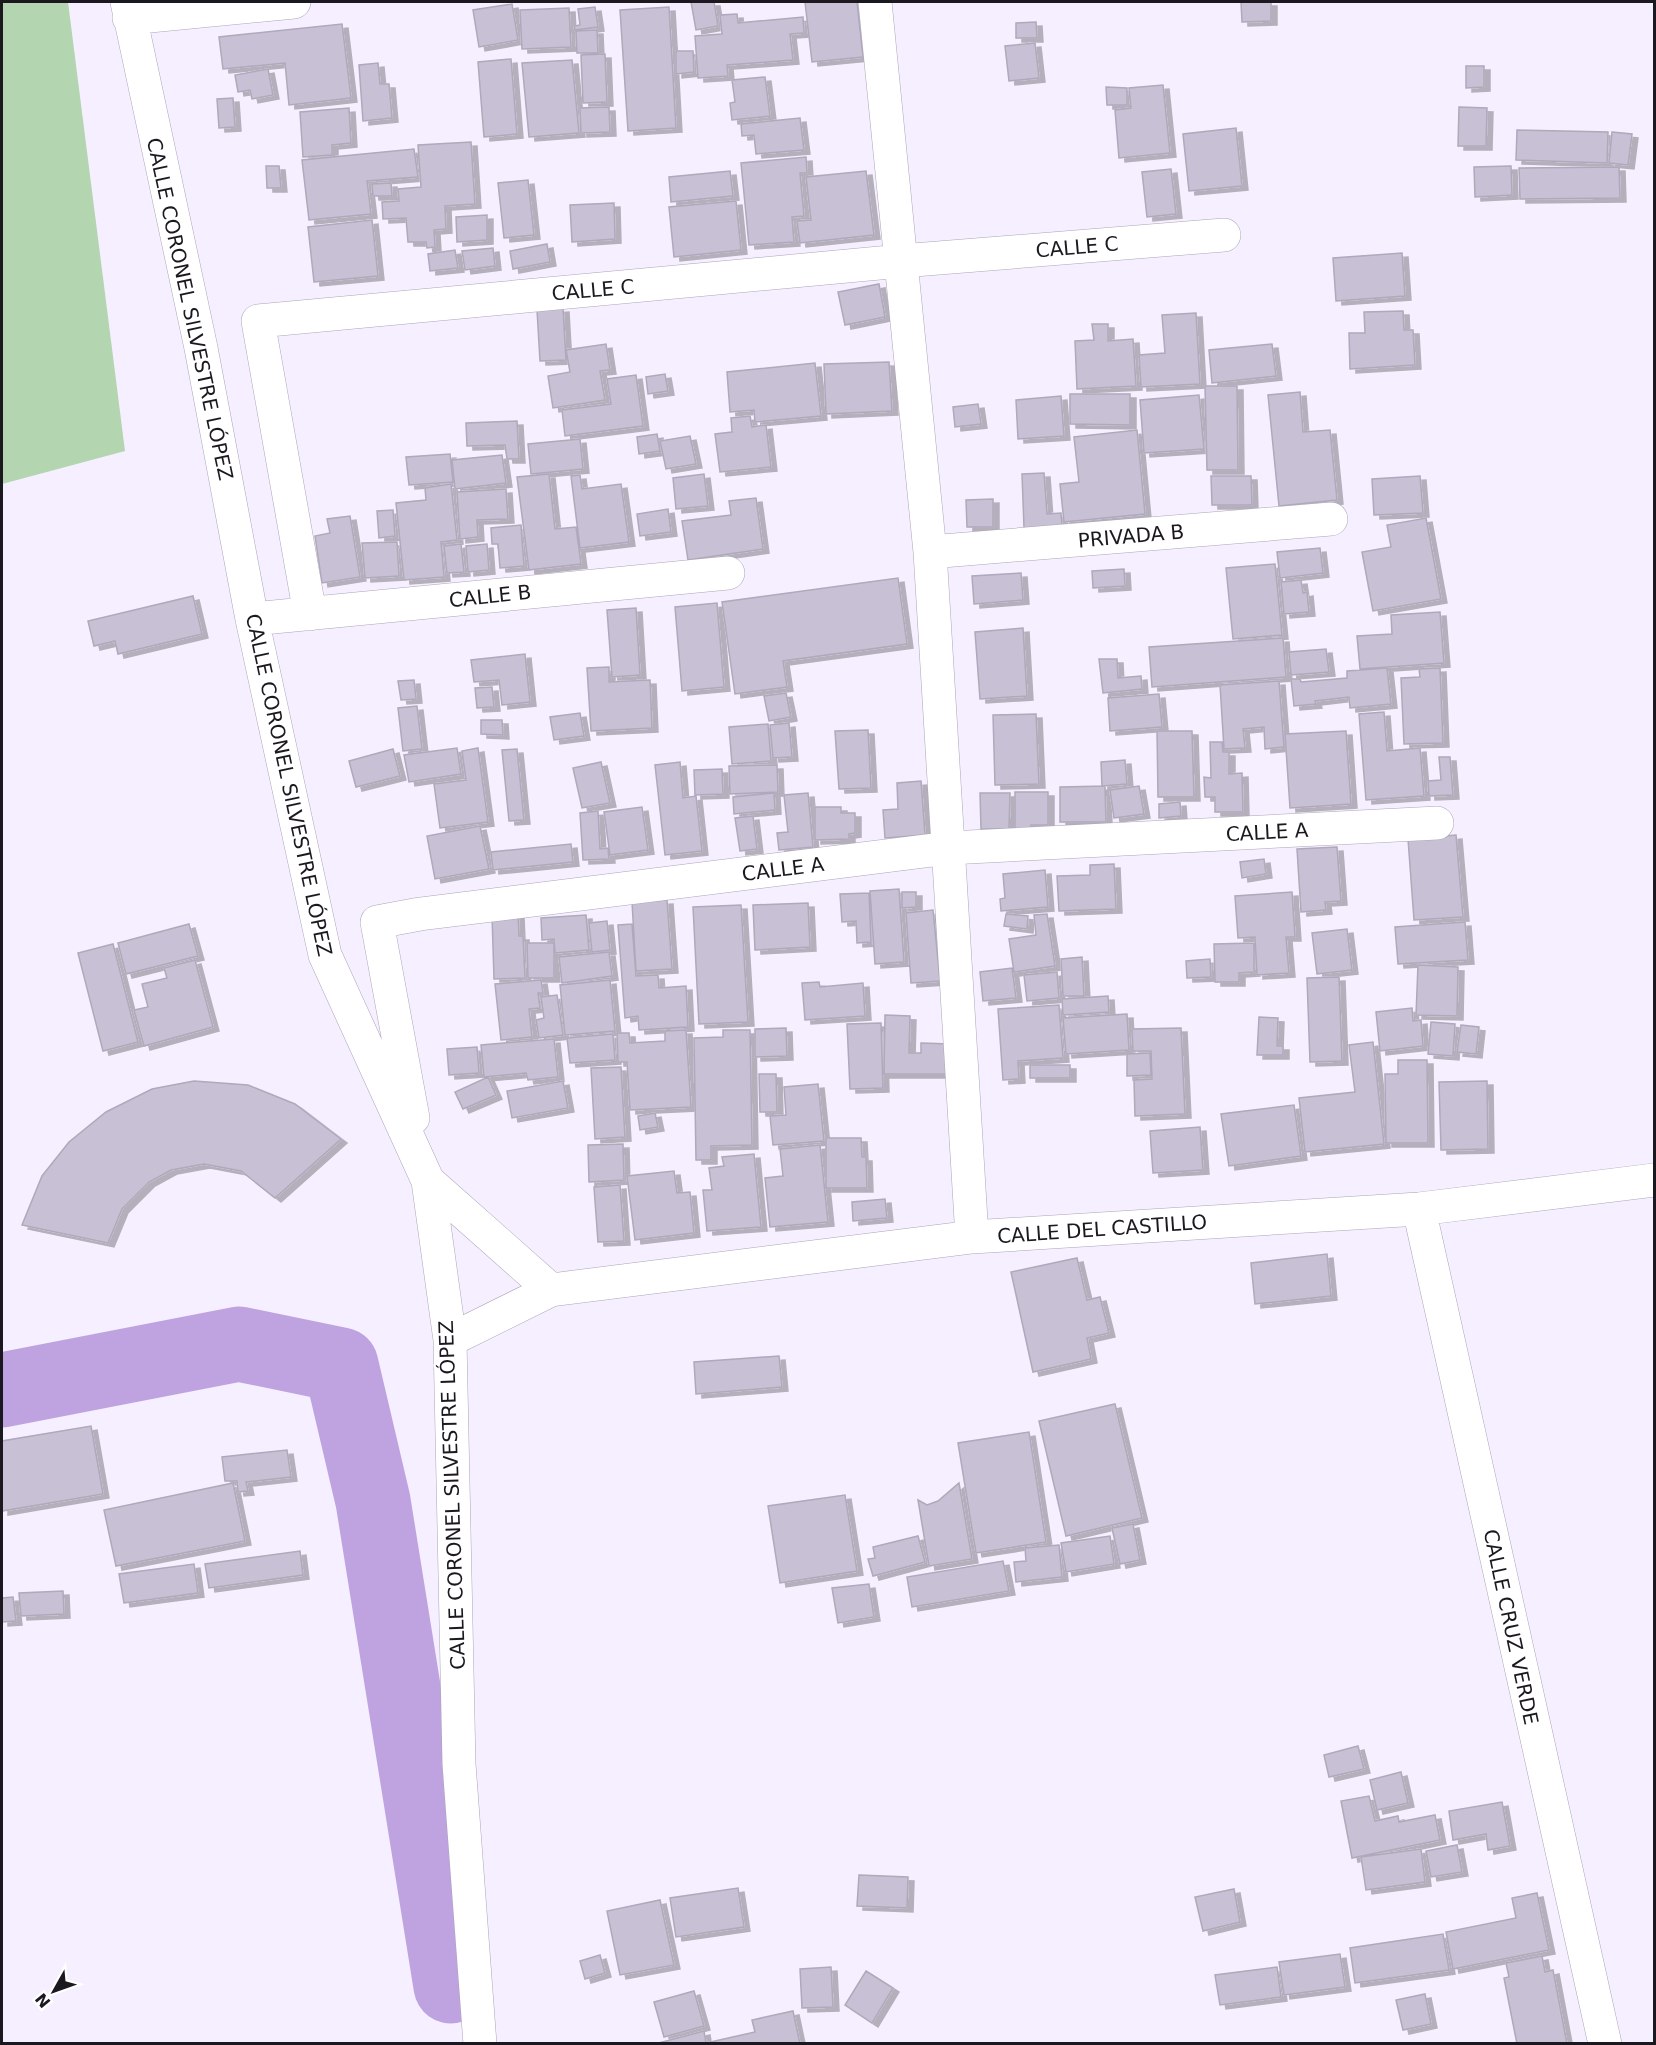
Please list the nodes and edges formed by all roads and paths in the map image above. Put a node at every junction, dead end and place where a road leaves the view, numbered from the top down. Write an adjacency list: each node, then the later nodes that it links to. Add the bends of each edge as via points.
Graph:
1 (294, 2): 3 (street)
2 (875, 2): 5 (street)
3 (128, 10): 10 (street, CALLE CORONEL SILVESTRE LÓPEZ, via 201,348)
4 (1224, 235): 5 (street, CALLE C)
5 (901, 261): 7 (street); 9 (street, CALLE C, via 258,321)
6 (1331, 519): 7 (street, PRIVADA B)
7 (930, 552): 12 (street)
8 (728, 573): 9 (street, CALLE B)
9 (310, 614): 10 (street, CALLE B)
10 (252, 619): 13 (street, CALLE CORONEL SILVESTRE LÓPEZ, via 325,955)
11 (1437, 823): 12 (street, CALLE A)
12 (949, 848): 13 (street, CALLE A, via 377,922); 16 (street)
13 (425, 1173): 17 (street); 18 (street, CALLE CORONEL SILVESTRE LÓPEZ)
14 (1654, 1180): 15 (street, CALLE DEL CASTILLO)
15 (1419, 1209): 16 (street, CALLE DEL CASTILLO); 20 (street, CALLE CRUZ VERDE)
16 (972, 1237): 17 (street, CALLE DEL CASTILLO)
17 (551, 1290): 18 (street, CALLE DEL CASTILLO)
18 (450, 1340): 19 (street, CALLE CORONEL SILVESTRE LÓPEZ, via 459,1764)
19 (480, 2043)
20 (1605, 2043)

